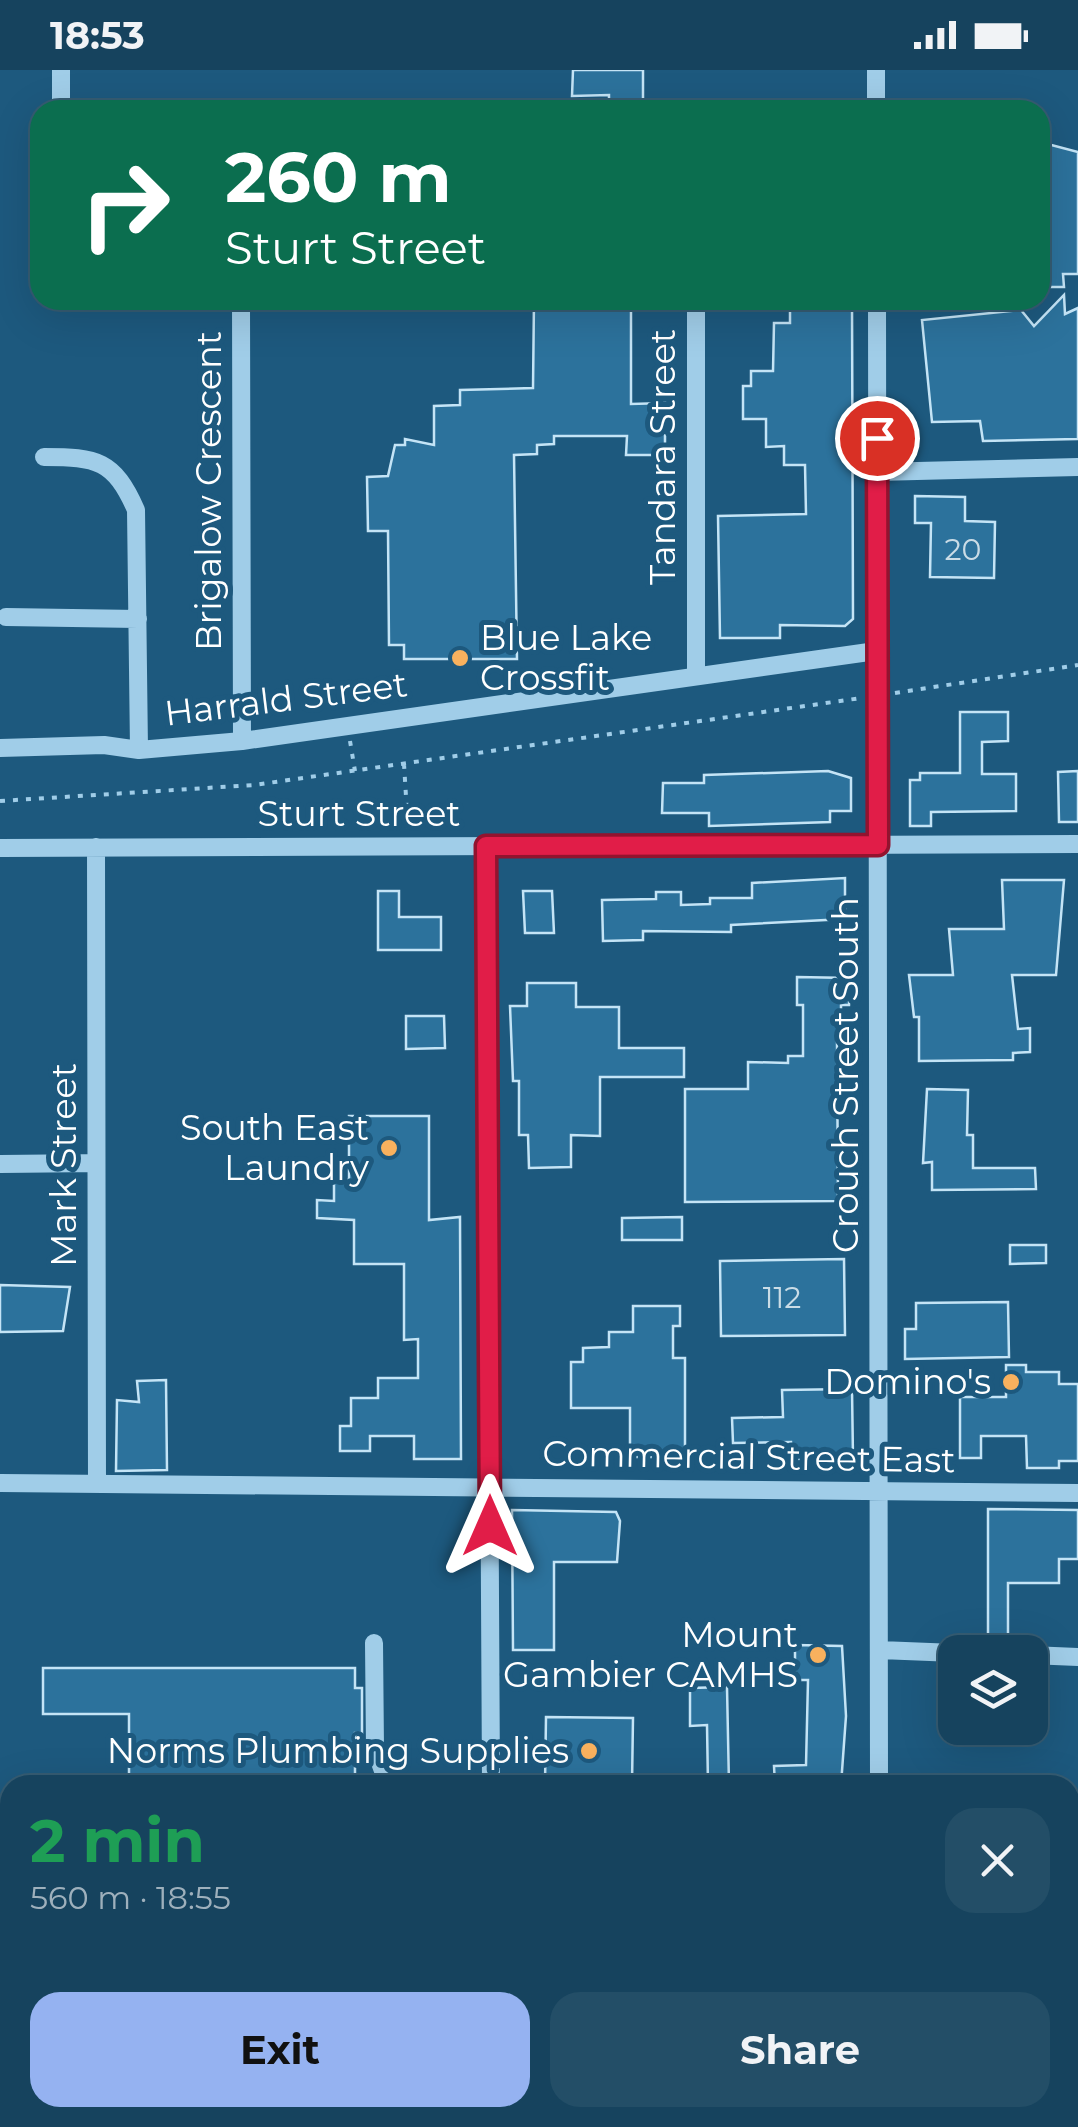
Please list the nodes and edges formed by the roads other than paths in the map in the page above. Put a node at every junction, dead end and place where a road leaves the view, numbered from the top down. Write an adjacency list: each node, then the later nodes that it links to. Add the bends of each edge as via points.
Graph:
1 (61, 70): 3 (street)
2 (876, 70): 4 (street)
3 (61, 100)
4 (876, 100)
5 (241, 310): 15 (street, Brigalow Crescent)
6 (696, 310): 14 (street, Tandara Street)
7 (877, 310): 10 (street, Crouch Street South)
8 (44, 456): 12 (street, via 85,457 120,474 136,510)
9 (1078, 468): 10 (street)
10 (878, 472): 13 (street, Crouch Street South)
11 (6, 617): 12 (street)
12 (138, 620): 17 (street)
13 (876, 652): 14 (street, Harrald Street); 19 (street, Crouch Street South)
14 (696, 675): 15 (street, Harrald Street)
15 (242, 741): 17 (street, Harrald Street)
16 (0, 748): 17 (street, Harrald Street)
17 (139, 750)
18 (1078, 844): 19 (street, Sturt Street)
19 (878, 845): 20 (street, Sturt Street); 28 (street, Crouch Street South)
20 (486, 846): 21 (street, Sturt Street); 27 (street)
21 (96, 847): 22 (street, Sturt Street); 24 (street, Mark Street)
22 (0, 848)
23 (0, 1164): 24 (street)
24 (96, 1164): 26 (street, Mark Street)
25 (0, 1483): 26 (street, Commercial Street East)
26 (97, 1483): 27 (street, Commercial Street East)
27 (490, 1487): 28 (street, Commercial Street East); 36 (street)
28 (880, 1491): 29 (street, Commercial Street East); 31 (street, Crouch Street South)
29 (1078, 1493)
30 (374, 1643): 35 (street, via 375,1749)
31 (880, 1650): 32 (street); 37 (street, Crouch Street South)
32 (938, 1652)
33 (1048, 1656): 34 (street)
34 (1078, 1657)
35 (384, 1775)
36 (491, 1775)
37 (880, 1775)

